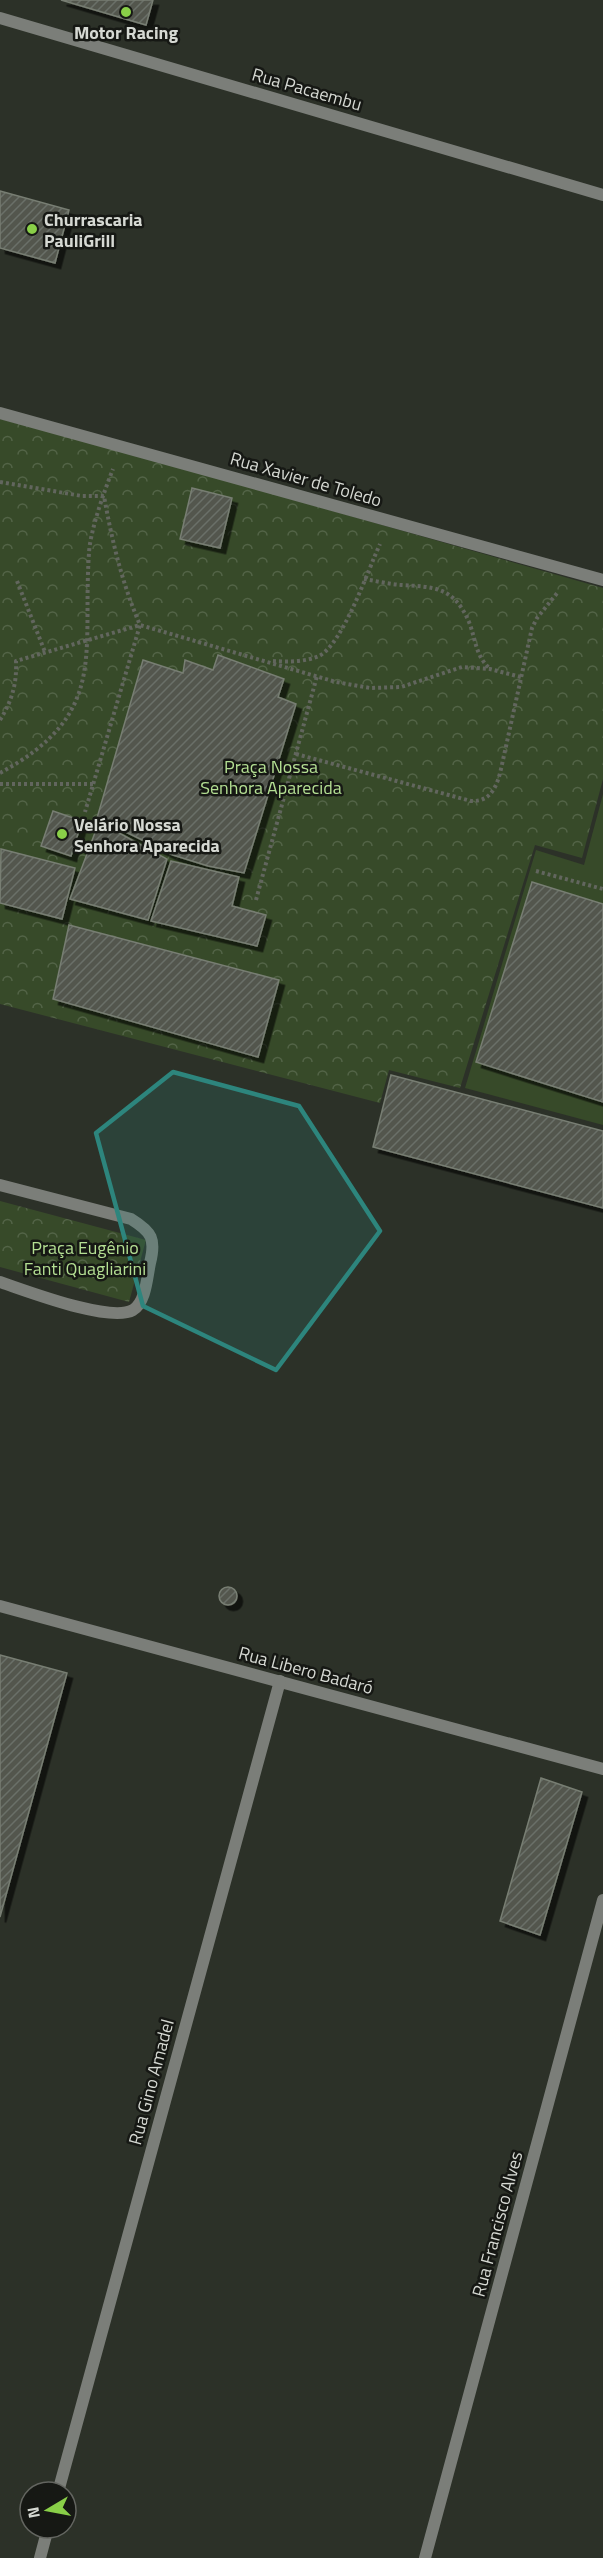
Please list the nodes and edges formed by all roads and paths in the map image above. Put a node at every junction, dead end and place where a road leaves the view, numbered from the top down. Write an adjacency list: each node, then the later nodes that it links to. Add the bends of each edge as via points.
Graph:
1 (0, 18): 2 (street, Rua Pacaembu)
2 (603, 195)
3 (0, 413): 4 (street, Rua Xavier de Toledo)
4 (124, 447): 6 (path); 7 (street, Rua Xavier de Toledo)
5 (0, 482): 6 (path)
6 (104, 496): 12 (path, via 114,552); 13 (path, via 89,550)
7 (391, 521): 8 (street, Rua Xavier de Toledo); 9 (path)
8 (564, 569): 10 (street, Rua Xavier de Toledo); 18 (path, via 558,592 532,628)
9 (364, 579): 15 (path, via 340,633 328,649 302,661); 16 (path, via 447,592 469,623 477,654)
10 (603, 580)
11 (17, 581): 14 (path)
12 (140, 625): 13 (path); 15 (path); 23 (path)
13 (88, 640): 14 (path); 21 (path, via 83,680 71,710 36,752)
14 (45, 652): 19 (path, via 16,661 14,692)
15 (263, 661): 17 (path)
16 (490, 669): 17 (path, via 462,667 401,687 370,688); 18 (path)
17 (317, 676): 20 (path)
18 (521, 677): 20 (path, via 497,783 488,797 479,801)
19 (0, 720)
20 (296, 754): 27 (path)
21 (0, 773)
22 (0, 784): 23 (path)
23 (94, 784): 24 (path)
24 (85, 812)
25 (536, 871): 26 (path)
26 (603, 888)
27 (256, 900)
28 (0, 1185): 29 (street, via 131,1219 146,1228 154,1246 142,1299 133,1310 100,1313)
29 (0, 1282)
30 (0, 1606): 31 (street, Rua Libero Badaró)
31 (280, 1681): 32 (street, Rua Libero Badaró); 34 (street, Rua Gino Amadel)
32 (603, 1769)
33 (603, 1900): 37 (street, Rua Francisco Alves)
34 (61, 2480)
35 (45, 2540): 36 (street)
36 (40, 2558)
37 (425, 2558)

